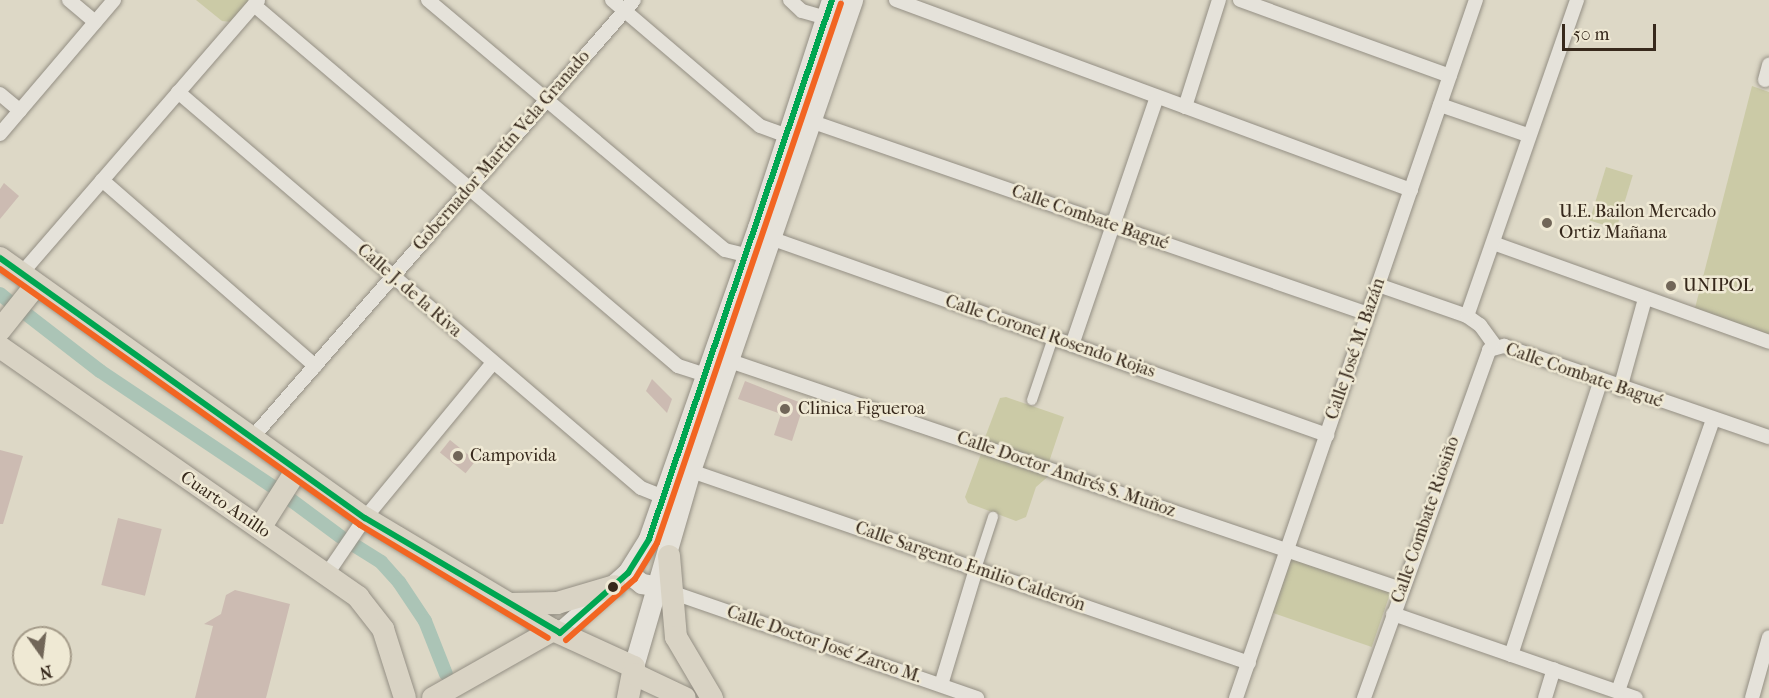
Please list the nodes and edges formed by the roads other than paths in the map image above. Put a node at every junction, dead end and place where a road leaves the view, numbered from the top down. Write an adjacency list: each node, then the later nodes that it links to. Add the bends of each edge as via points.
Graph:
1 (69, 0): 15 (street)
2 (114, 0): 15 (street)
3 (428, 0): 22 (street)
4 (612, 0): 13 (street)
5 (790, 0): 14 (street, via 802,11)
6 (853, 0): 26 (main road)
7 (896, 0): 21 (street)
8 (1219, 0): 24 (street)
9 (1240, 0): 17 (street)
10 (1476, 0): 17 (street, Calle José M. Bazán)
11 (1577, 0): 28 (street)
12 (256, 2): 19 (street); 31 (street)
13 (629, 5): 22 (street, Gobernador Martín Vela Granado); 29 (street, via 760,126)
14 (829, 9): 29 (main road)
15 (95, 22): 25 (street)
16 (1769, 65): 18 (street)
17 (1450, 76): 23 (street, Calle José M. Bazán)
18 (1765, 80)
19 (178, 92): 30 (street); 38 (street, Calle J. de la Riva)
20 (0, 94): 25 (street)
21 (1157, 96): 24 (street); 33 (street)
22 (546, 101): 31 (street, Gobernador Martín Vela Granado); 36 (street, via 725,250)
23 (1440, 105): 28 (street); 32 (street, Calle José M. Bazán)
24 (1185, 107): 32 (street)
25 (20, 111): 27 (street)
26 (813, 122): 33 (street, Calle Combate Bagué); 34 (main road)
27 (0, 134)
28 (1527, 135): 35 (street)
29 (787, 136): 36 (main road)
30 (102, 180): 40 (street); 52 (street)
31 (470, 189): 38 (street, Gobernador Martín Vela Granado); 53 (street, via 678,366)
32 (1411, 190): 39 (street, Calle José M. Bazán)
33 (1113, 226): 42 (street, Calle Combate Bagué); 47 (street)
34 (773, 239): 45 (street, Calle Coronel Rosendo Rojas); 50 (main road)
35 (1493, 243): 41 (street); 43 (street)
36 (749, 256): 53 (main road)
37 (0, 258): 40 (highway)
38 (394, 276): 51 (street, Calle J. de la Riva); 52 (street, Gobernador Martín Vela Granado)
39 (1378, 285): 42 (street, Calle José M. Bazán); 43 (street, Calle Combate Bagué)
40 (27, 286): 44 (highway); 60 (highway)
41 (1646, 299): 46 (street); 55 (street)
42 (1368, 315): 58 (street, Calle José M. Bazán)
43 (1467, 316): 49 (street, Calle Combate Bagué, via 1480,325)
44 (4, 324)
45 (1053, 338): 47 (street, Calle Coronel Rosendo Rojas); 56 (street)
46 (1769, 342)
47 (1072, 345): 58 (street, Calle Coronel Rosendo Rojas)
48 (0, 347): 66 (highway, Cuarto Anillo)
49 (1496, 347): 54 (street, Calle Combate Bagué); 73 (street, Calle Combate Riosiño, via 1483,358)
50 (730, 361): 61 (main road); 67 (street, Calle Doctor Andrés S. Muñoz)
51 (492, 364): 63 (street, Calle J. de la Riva, via 641,488); 65 (street)
52 (315, 366): 60 (street, Gobernador Martín Vela Granado)
53 (708, 376): 63 (main road)
54 (1600, 382): 55 (street, Calle Combate Bagué); 78 (street)
55 (1620, 389): 57 (street, Calle Combate Bagué)
56 (1032, 400)
57 (1713, 419): 59 (street, Calle Combate Bagué); 83 (street)
58 (1326, 435): 67 (street, Calle José M. Bazán)
59 (1769, 437)
60 (252, 438): 62 (highway)
61 (691, 471): 68 (main road); 69 (street, Calle Sargento Emilio Calderón)
62 (292, 477): 65 (highway); 66 (highway)
63 (666, 498): 71 (main road)
64 (993, 517): 69 (street)
65 (361, 524): 70 (street); 74 (highway)
66 (260, 528): 70 (highway, Cuarto Anillo)
67 (1287, 550): 73 (street, Calle Doctor Andrés S. Muñoz); 79 (street, Calle José M. Bazán)
68 (669, 556): 72 (highway)
69 (976, 569): 79 (street, Calle Sargento Emilio Calderón); 82 (street)
70 (327, 574): 85 (highway, Cuarto Anillo, via 358,597 382,629)
71 (622, 579): 72 (main road); 74 (highway, via 557,603); 76 (main road)
72 (665, 589): 81 (main road); 82 (street, Calle Doctor José Zarco M.); 88 (highway, via 676,637)
73 (1401, 589): 75 (street, Calle Combate Riosiño)
74 (508, 604): 76 (highway)
75 (1393, 614): 78 (street); 91 (street, Calle Combate Riosiño)
76 (557, 632): 81 (highway); 84 (highway)
77 (1769, 637): 94 (street)
78 (1510, 656): 80 (street)
79 (1249, 663): 90 (street, Calle José M. Bazán)
80 (1554, 669): 83 (street); 92 (street)
81 (634, 670): 86 (highway); 87 (highway)
82 (941, 686): 89 (street, Calle Doctor José Zarco M.)
83 (1618, 691): 93 (street)
84 (435, 696)
85 (405, 698)
86 (628, 698)
87 (685, 698)
88 (712, 698)
89 (977, 698)
90 (1236, 698)
91 (1364, 698)
92 (1545, 698)
93 (1636, 698)
94 (1752, 698)

